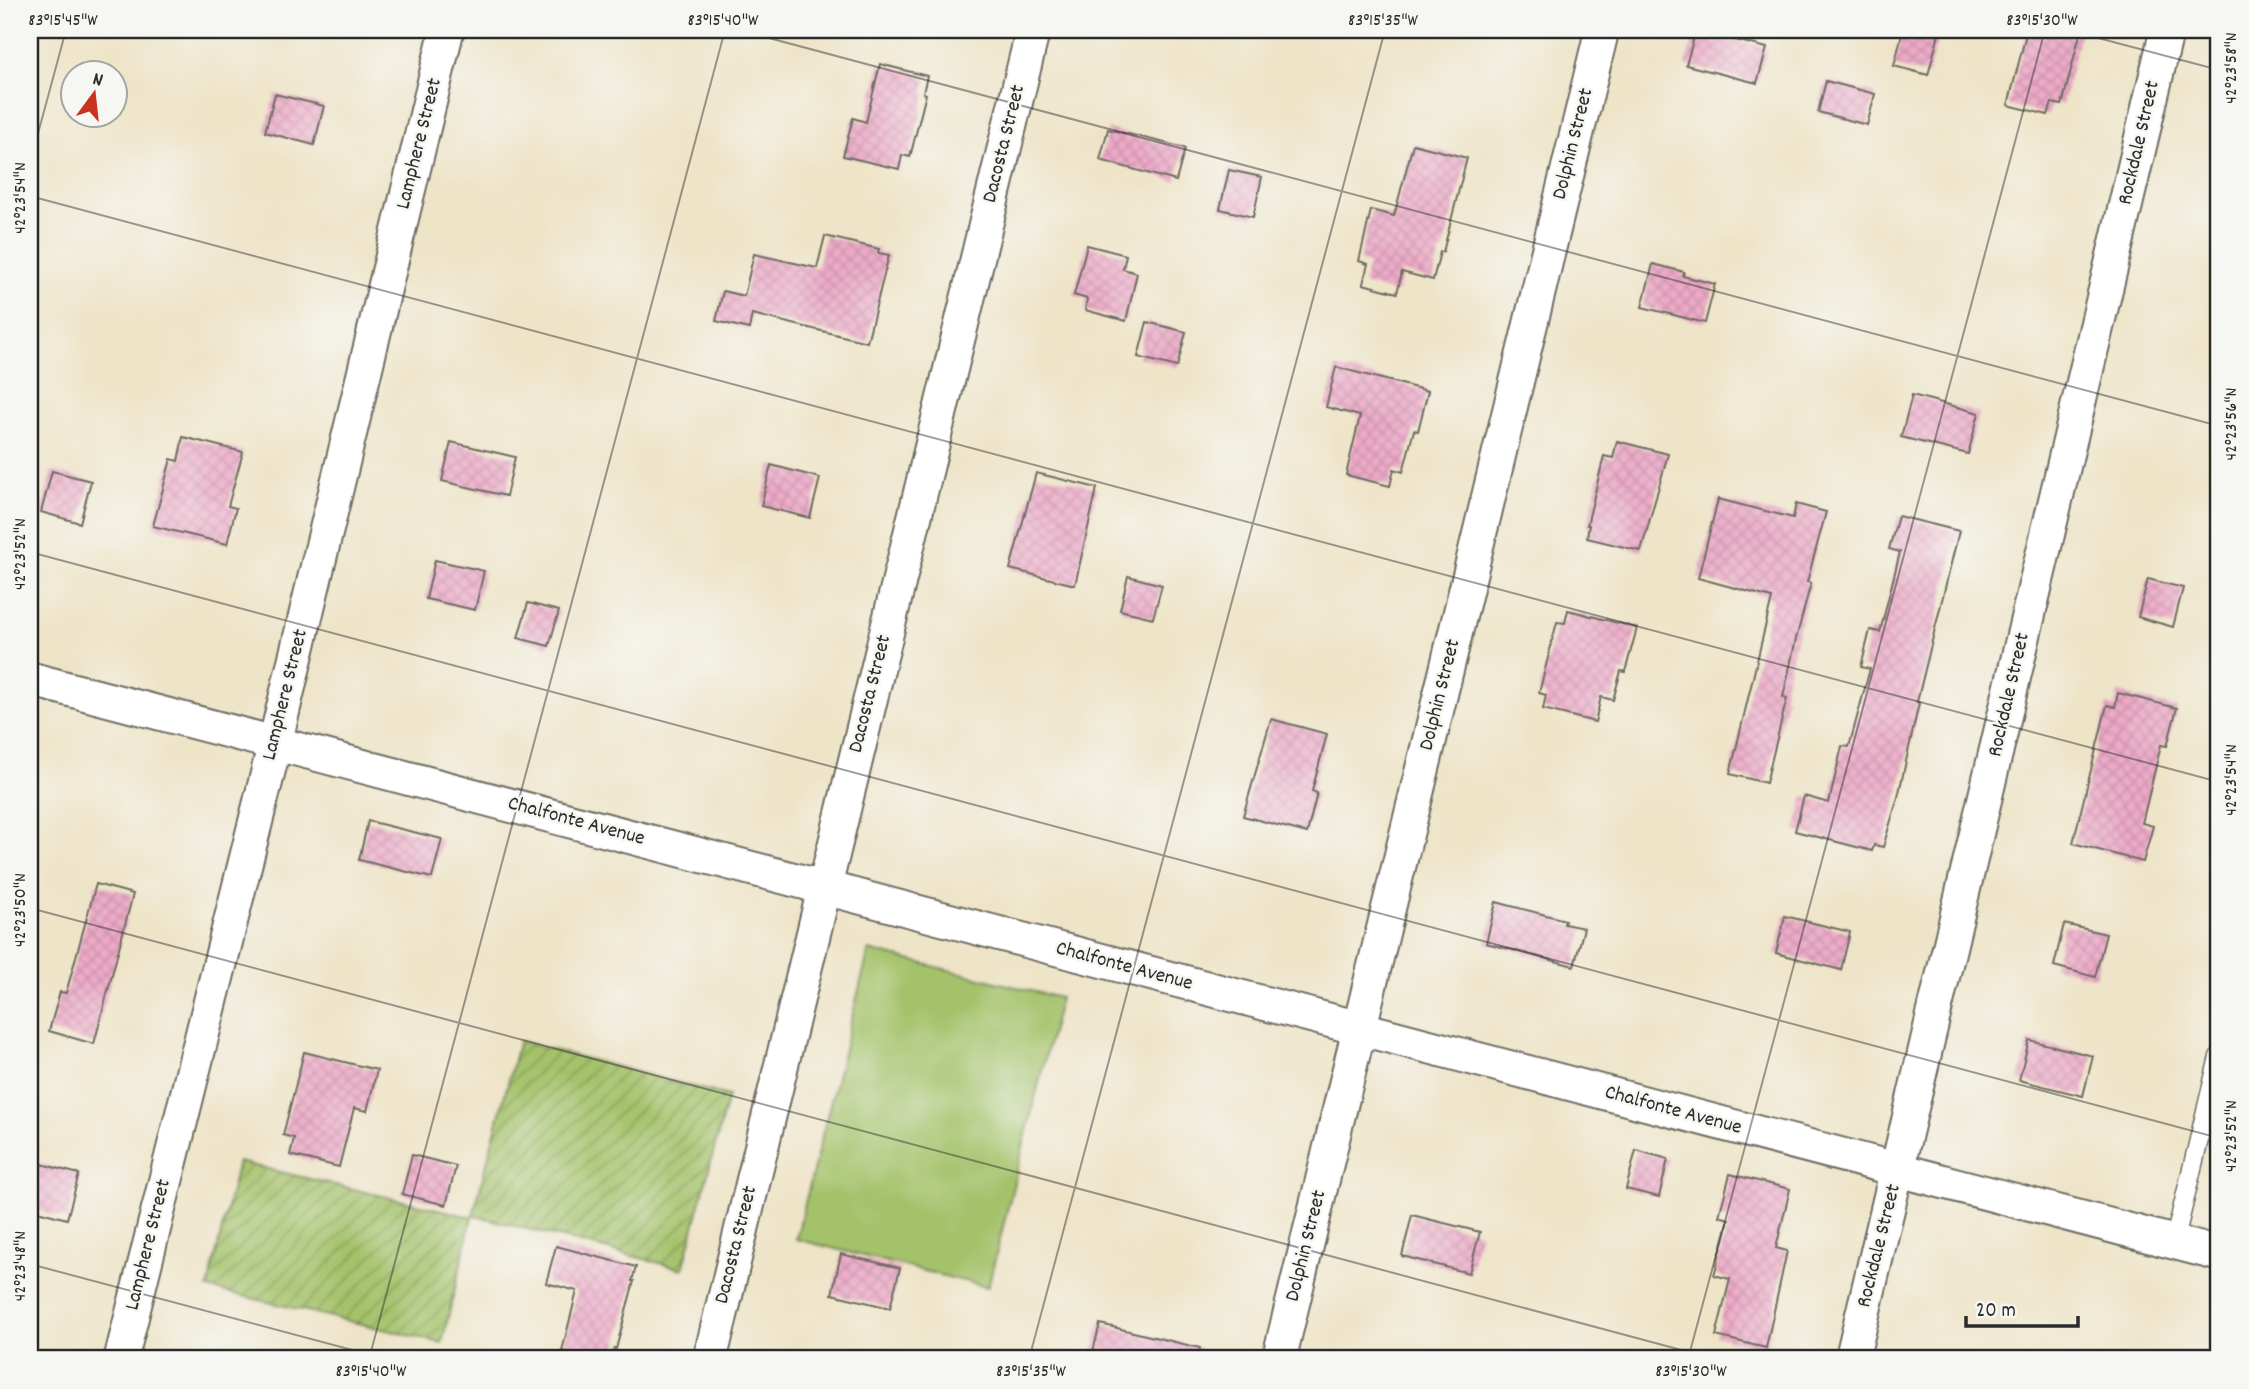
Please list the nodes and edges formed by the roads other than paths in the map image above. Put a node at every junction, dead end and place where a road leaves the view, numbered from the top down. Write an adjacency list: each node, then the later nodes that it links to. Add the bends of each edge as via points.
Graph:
1 (447, 30): 6 (street, Lamphere Street)
2 (1033, 30): 7 (street, Dacosta Street)
3 (1602, 30): 8 (street, Dolphin Street)
4 (2167, 30): 10 (street, Rockdale Street)
5 (30, 679): 6 (street, Chalfonte Avenue)
6 (275, 744): 7 (street, Chalfonte Avenue); 13 (street, Lamphere Street)
7 (824, 887): 8 (street, Chalfonte Avenue); 14 (street, Dacosta Street)
8 (1360, 1029): 10 (street, Chalfonte Avenue); 15 (street, Dolphin Street)
9 (2219, 1057): 11 (lane)
10 (1898, 1170): 11 (street, Chalfonte Avenue); 16 (street, Rockdale Street)
11 (2174, 1243): 12 (street, Chalfonte Avenue)
12 (2219, 1254)
13 (121, 1359)
14 (710, 1359)
15 (1279, 1359)
16 (1852, 1359)

